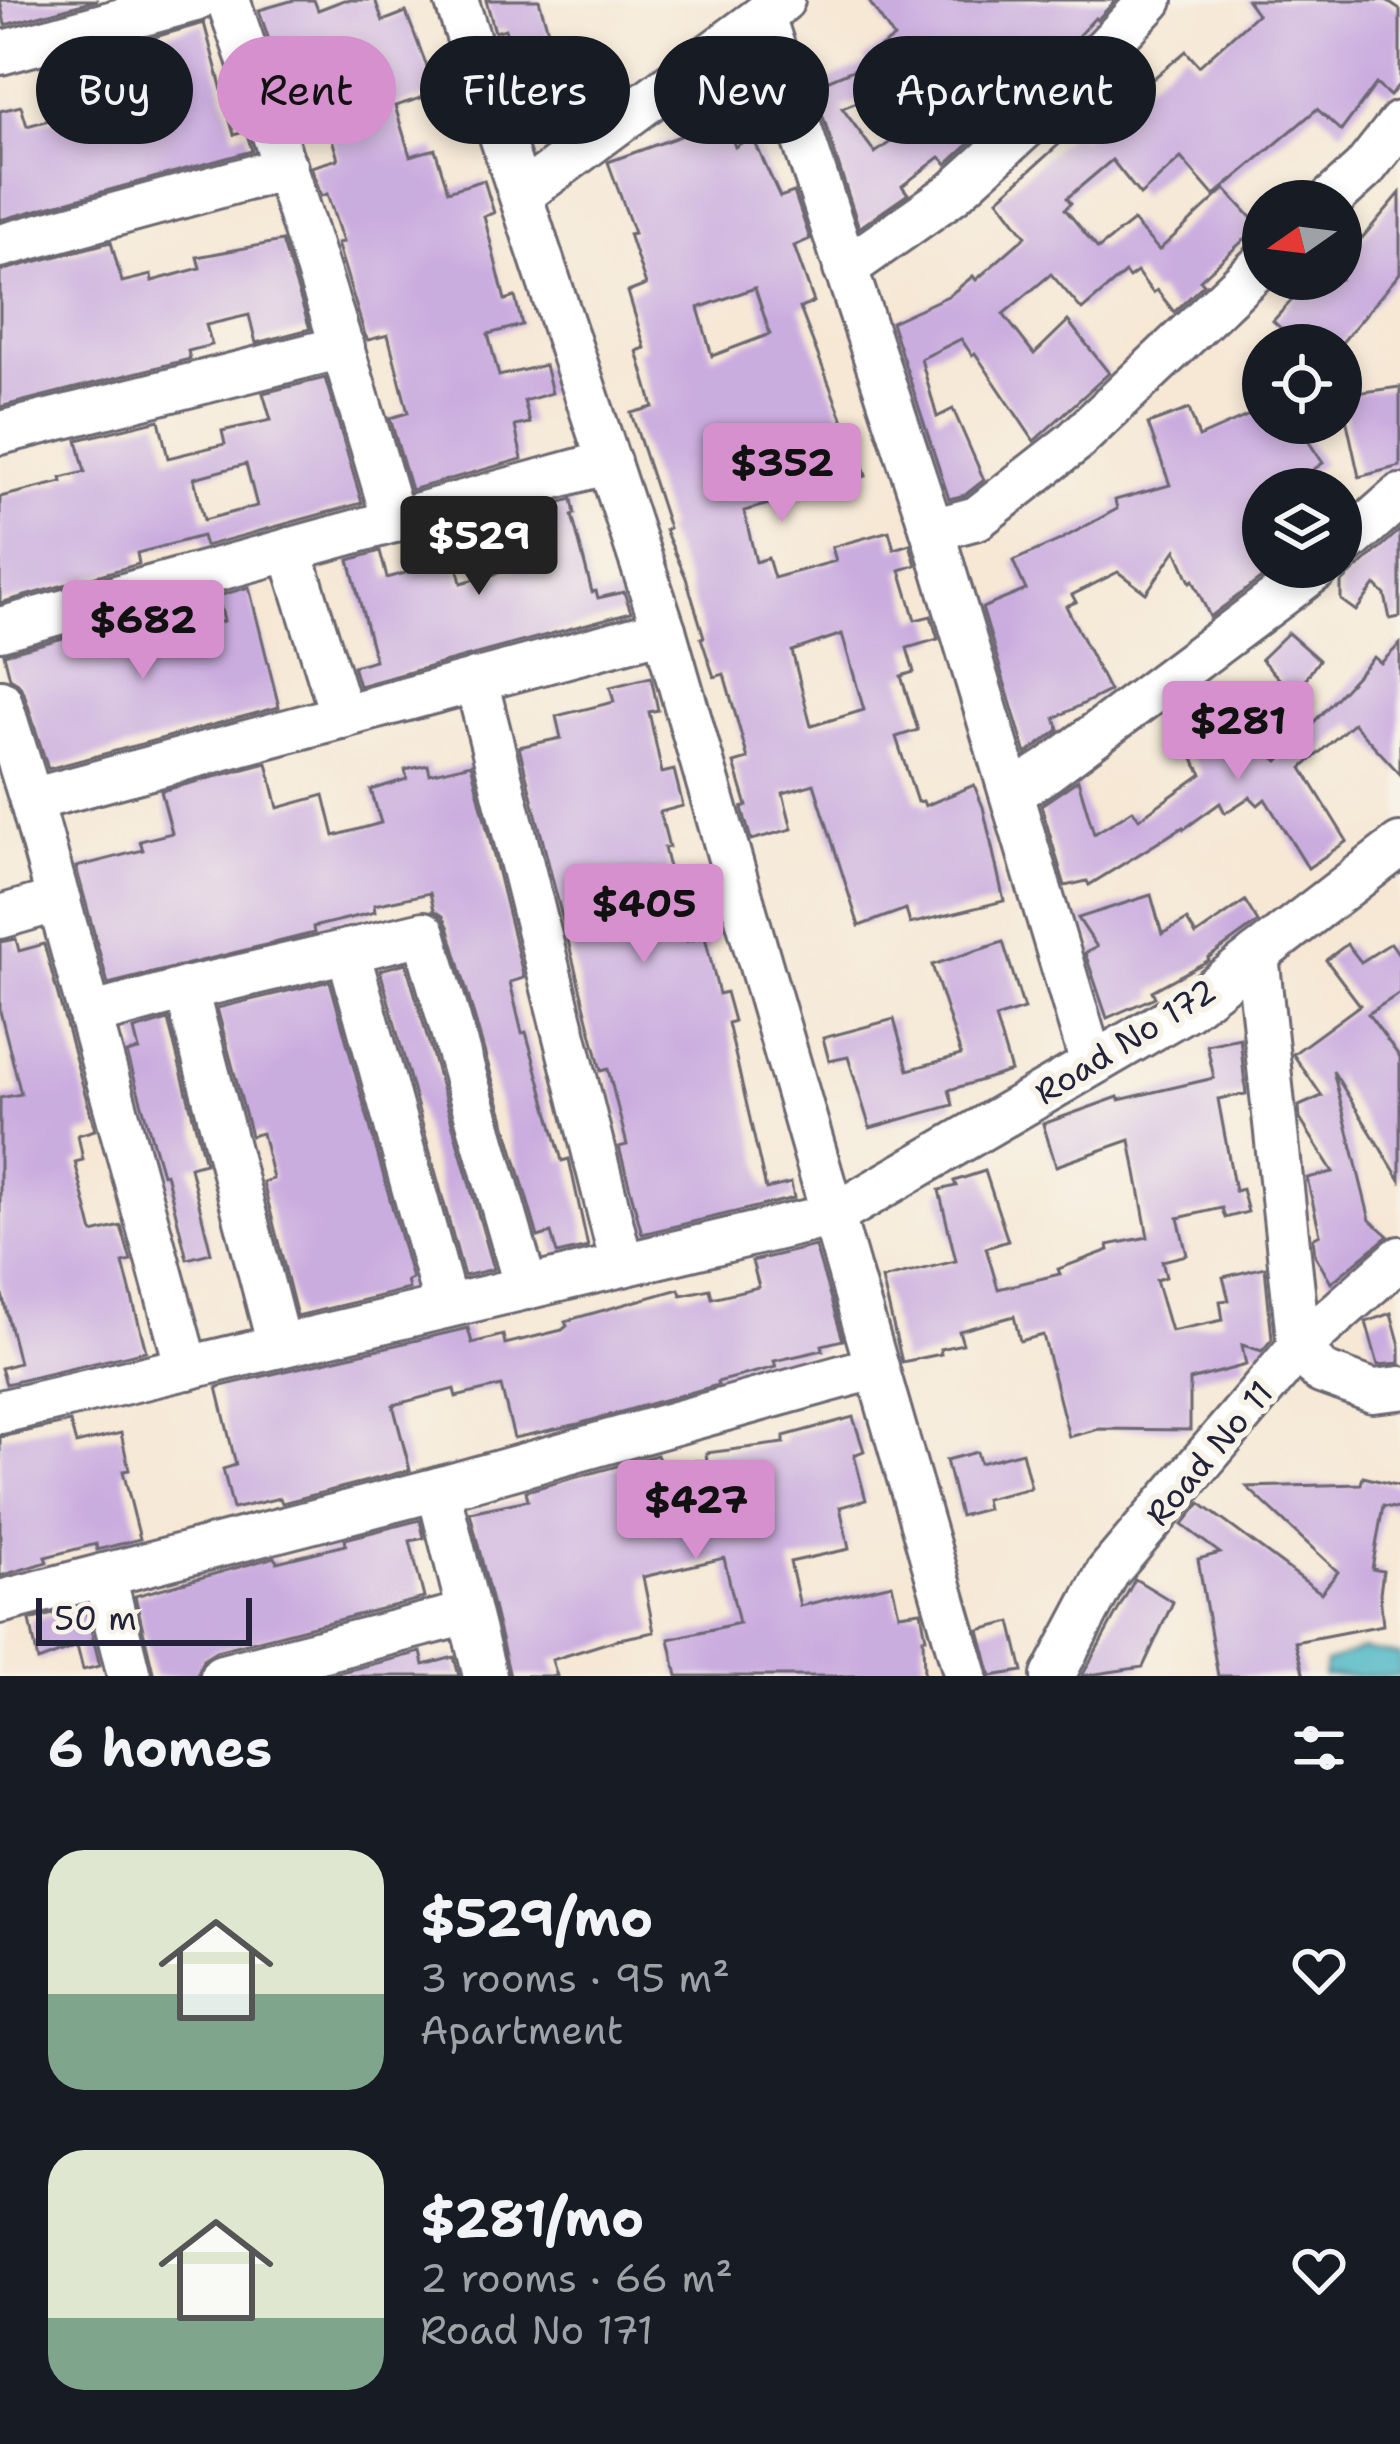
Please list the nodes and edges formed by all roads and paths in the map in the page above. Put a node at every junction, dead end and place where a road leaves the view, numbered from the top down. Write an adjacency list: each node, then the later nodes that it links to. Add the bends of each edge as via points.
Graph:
1 (195, 0): 6 (street)
2 (228, 0): 8 (street)
3 (456, 0): 10 (street)
4 (1151, 0): 12 (street, via 953,193)
5 (773, 8): 10 (street); 12 (street)
6 (0, 53)
7 (1400, 123): 9 (street)
8 (286, 167): 11 (street); 14 (street)
9 (1352, 180)
10 (522, 194): 16 (street)
11 (0, 246)
12 (845, 269): 20 (street)
13 (1242, 283): 20 (street, via 1073,442 977,518)
14 (343, 347): 15 (street); 18 (street)
15 (0, 433)
16 (609, 462): 18 (street); 24 (street)
17 (1400, 496): 19 (street)
18 (394, 521): 21 (street)
19 (1362, 529)
20 (932, 530): 28 (street)
21 (290, 549): 23 (street); 27 (street)
22 (1291, 588): 28 (street)
23 (0, 629)
24 (664, 630): 25 (street); 38 (street)
25 (476, 680): 27 (street); 40 (street)
26 (0, 700): 29 (street)
27 (342, 717): 29 (street)
28 (1012, 793): 37 (street)
29 (31, 800): 31 (street)
30 (1400, 845): 34 (street, Road No 172)
31 (59, 901): 32 (street); 36 (street)
32 (0, 917)
33 (348, 951): 35 (street); 41 (street, via 424,933); 42 (street)
34 (1257, 955): 37 (street, Road No 172, via 1187,1009); 44 (street)
35 (186, 989): 36 (street); 43 (street)
36 (90, 1015): 46 (street)
37 (1092, 1064): 38 (street, Road No 172)
38 (834, 1215): 40 (street, Road No 172); 45 (street)
39 (1400, 1258): 44 (street, Road No 11)
40 (622, 1265): 41 (street, Road No 172)
41 (526, 1288): 42 (street, Road No 172)
42 (446, 1306): 43 (street, Road No 172)
43 (279, 1346): 46 (street, Road No 172)
44 (1299, 1347): 47 (street, via 1321,1372 1373,1390); 58 (street, Road No 11, via 1108,1572)
45 (877, 1367): 49 (street); 57 (street)
46 (187, 1368): 48 (street, Road No 172)
47 (1400, 1388)
48 (0, 1410)
49 (438, 1490): 50 (street); 52 (street)
50 (104, 1575): 51 (street); 54 (street)
51 (0, 1602)
52 (469, 1612): 53 (street); 56 (street)
53 (309, 1665): 55 (street)
54 (129, 1676)
55 (222, 1676)
56 (485, 1676)
57 (966, 1676)
58 (1053, 1676)

